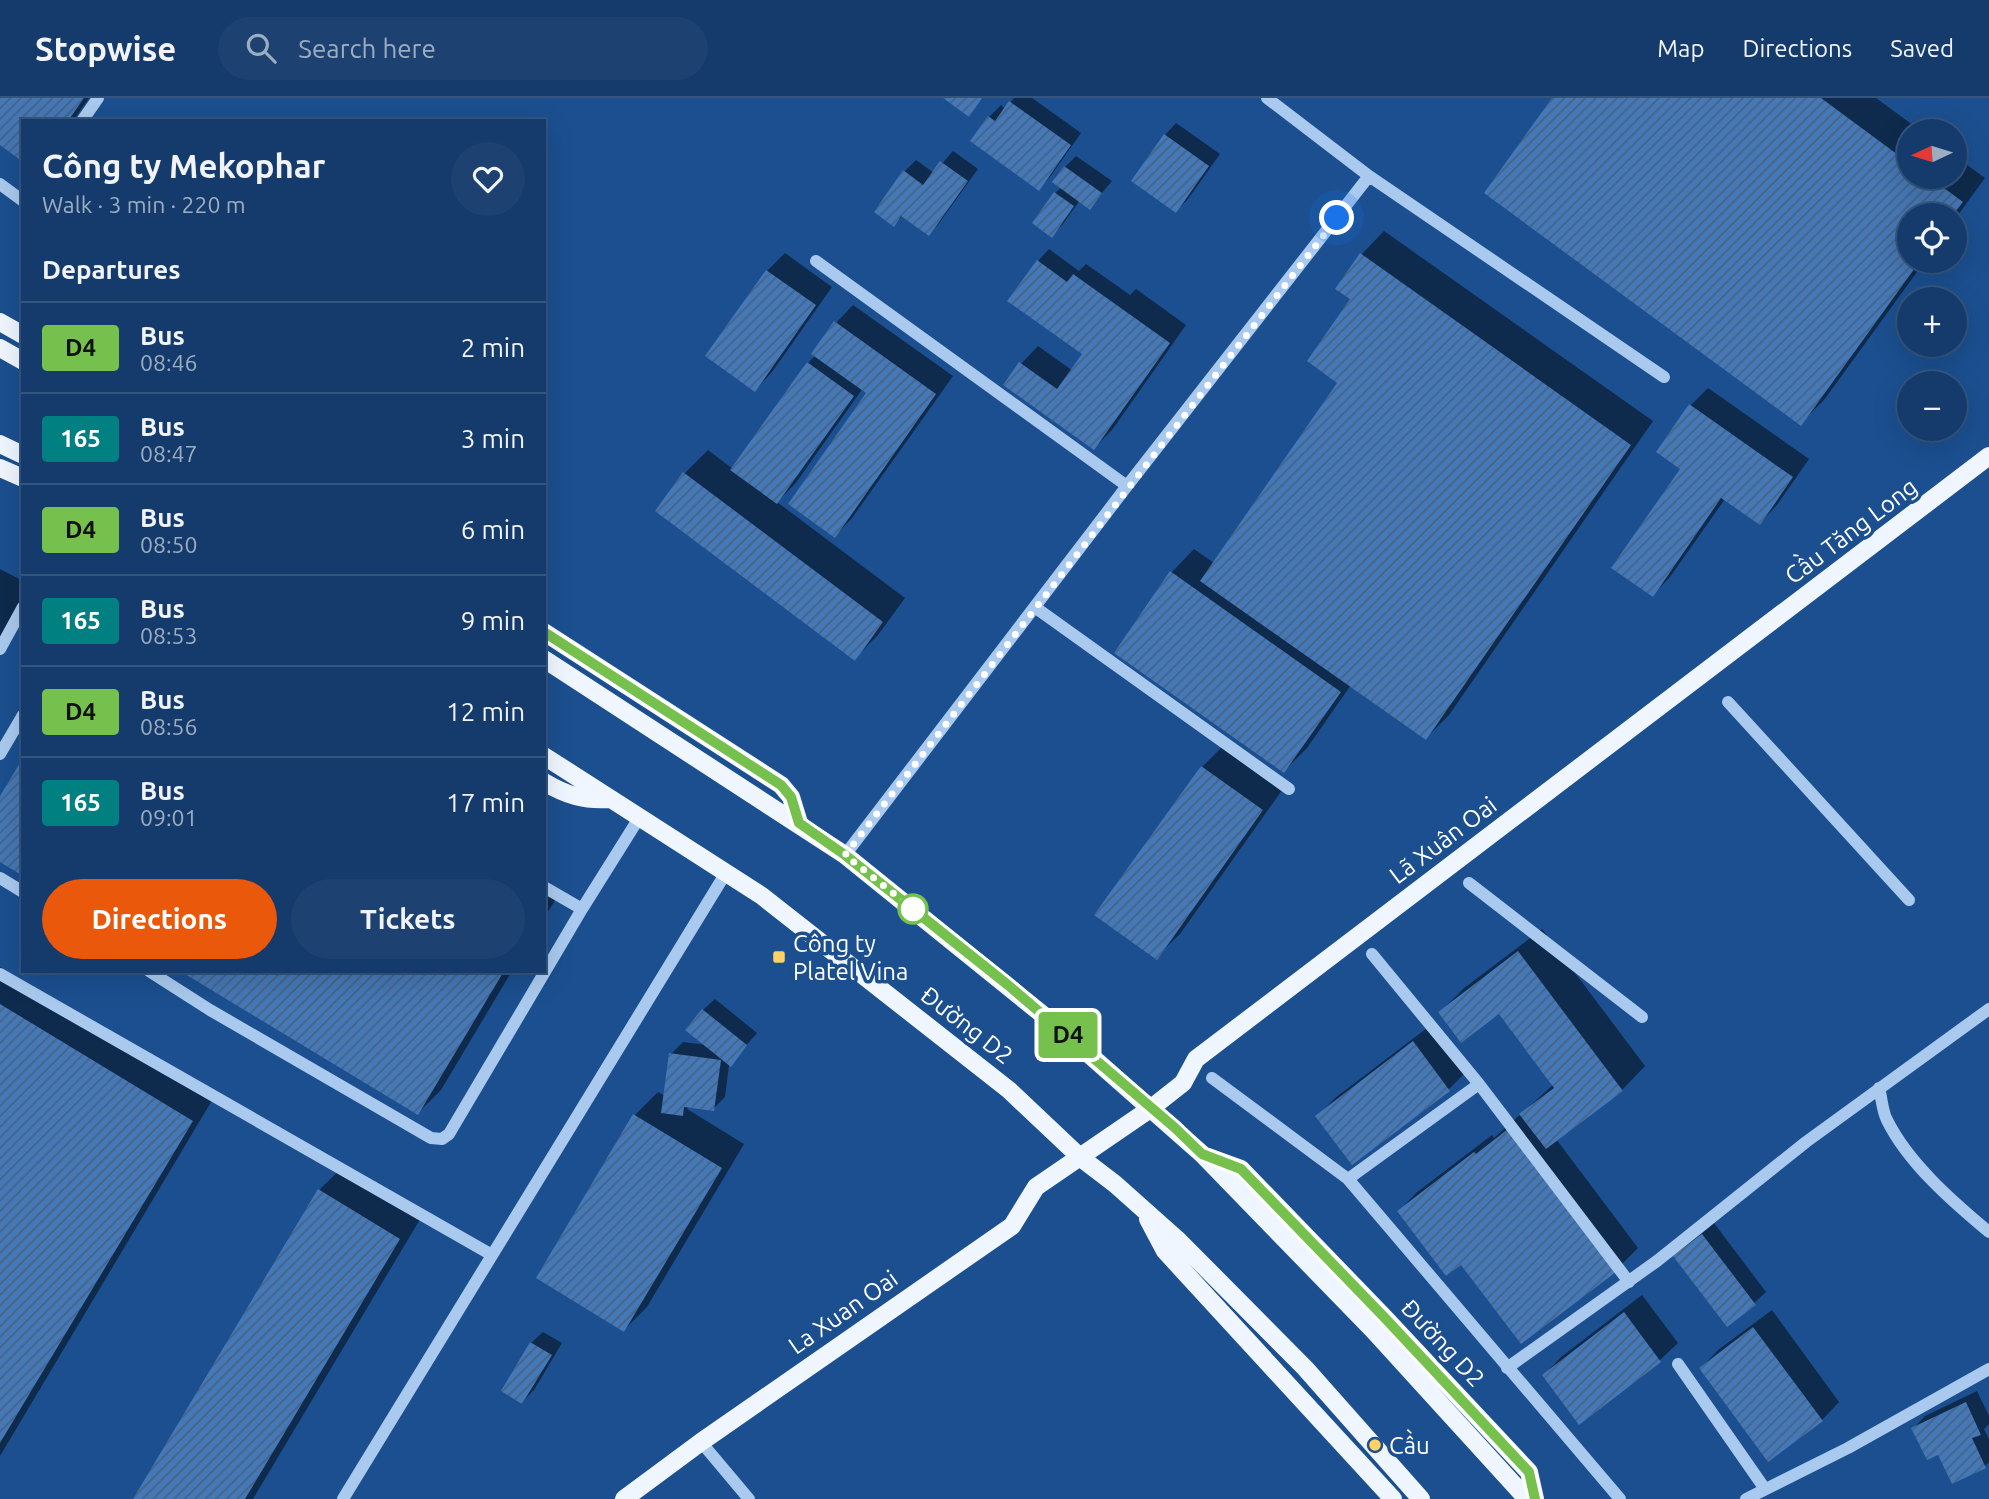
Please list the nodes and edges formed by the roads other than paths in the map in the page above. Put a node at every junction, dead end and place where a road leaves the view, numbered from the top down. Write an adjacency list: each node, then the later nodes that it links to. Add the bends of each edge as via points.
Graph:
1 (98, 98): 3 (street)
2 (1267, 98): 4 (street)
3 (83, 119)
4 (1369, 176): 12 (street); 18 (street)
5 (0, 184): 6 (street)
6 (21, 200)
7 (816, 261): 18 (street)
8 (0, 322): 9 (main road)
9 (21, 334)
10 (0, 348): 11 (main road)
11 (21, 360)
12 (1664, 377)
13 (0, 444): 14 (main road)
14 (21, 454)
15 (1989, 456): 51 (main road, Cầu Tăng Long, via 1196,1059 1183,1083)
16 (0, 468): 17 (main road)
17 (21, 477)
18 (1127, 486): 19 (street)
19 (1036, 608): 29 (street); 33 (street)
20 (21, 611): 22 (street)
21 (546, 633): 32 (main road, via 781,785 791,797)
22 (0, 649)
23 (546, 660): 32 (main road, Đường D2)
24 (1728, 702): 39 (street)
25 (21, 718): 26 (street)
26 (0, 754)
27 (546, 757): 30 (main road, Đường D2)
28 (546, 783): 30 (main road, via 572,797)
29 (1289, 789)
30 (610, 799): 31 (main road, Đường D2)
31 (639, 818): 34 (main road, Đường D2); 40 (street)
32 (799, 823): 33 (main road, Đường D2)
33 (845, 855): 51 (main road, Đường D2, via 1018,993)
34 (727, 872): 53 (main road, Đường D2, via 1009,1090); 57 (street)
35 (0, 878): 38 (street)
36 (1469, 883): 47 (street)
37 (546, 888): 40 (street)
38 (21, 891)
39 (1909, 900)
40 (582, 909): 42 (street)
41 (1372, 954): 49 (street)
42 (546, 970)
43 (152, 973): 44 (street, via 431,1138 442,1139)
44 (544, 973)
45 (0, 974): 57 (street)
46 (1989, 1009): 50 (street)
47 (1642, 1017)
48 (1212, 1078): 54 (street)
49 (1479, 1084): 54 (street); 58 (street)
50 (1880, 1088): 56 (street, via 1886,1118 1901,1143 1961,1209); 58 (street)
51 (1150, 1109): 52 (main road, Đường D2); 53 (main road, La Xuan Oai)
52 (1202, 1154): 69 (main road, Đường D2, via 1373,1330); 70 (main road, Đường D2, via 1241,1169 1365,1297 1529,1472)
53 (1081, 1158): 55 (main road, Đường D2); 62 (main road, La Xuan Oai, via 1036,1187 1012,1226)
54 (1348, 1179): 60 (street)
55 (1143, 1209): 67 (main road, Đường D2, via 1165,1251); 68 (main road, Đường D2, via 1305,1368)
56 (1989, 1232)
57 (492, 1255): 64 (street)
58 (1629, 1282): 60 (street)
59 (1678, 1364): 63 (street)
60 (1507, 1368): 71 (street)
61 (1989, 1369): 63 (street)
62 (701, 1441): 65 (main road, La Xuan Oai); 66 (street)
63 (1765, 1489): 72 (street)
64 (343, 1499)
65 (624, 1499)
66 (749, 1499)
67 (1393, 1499)
68 (1421, 1499)
69 (1527, 1499)
70 (1535, 1499)
71 (1620, 1499)
72 (1746, 1499)

